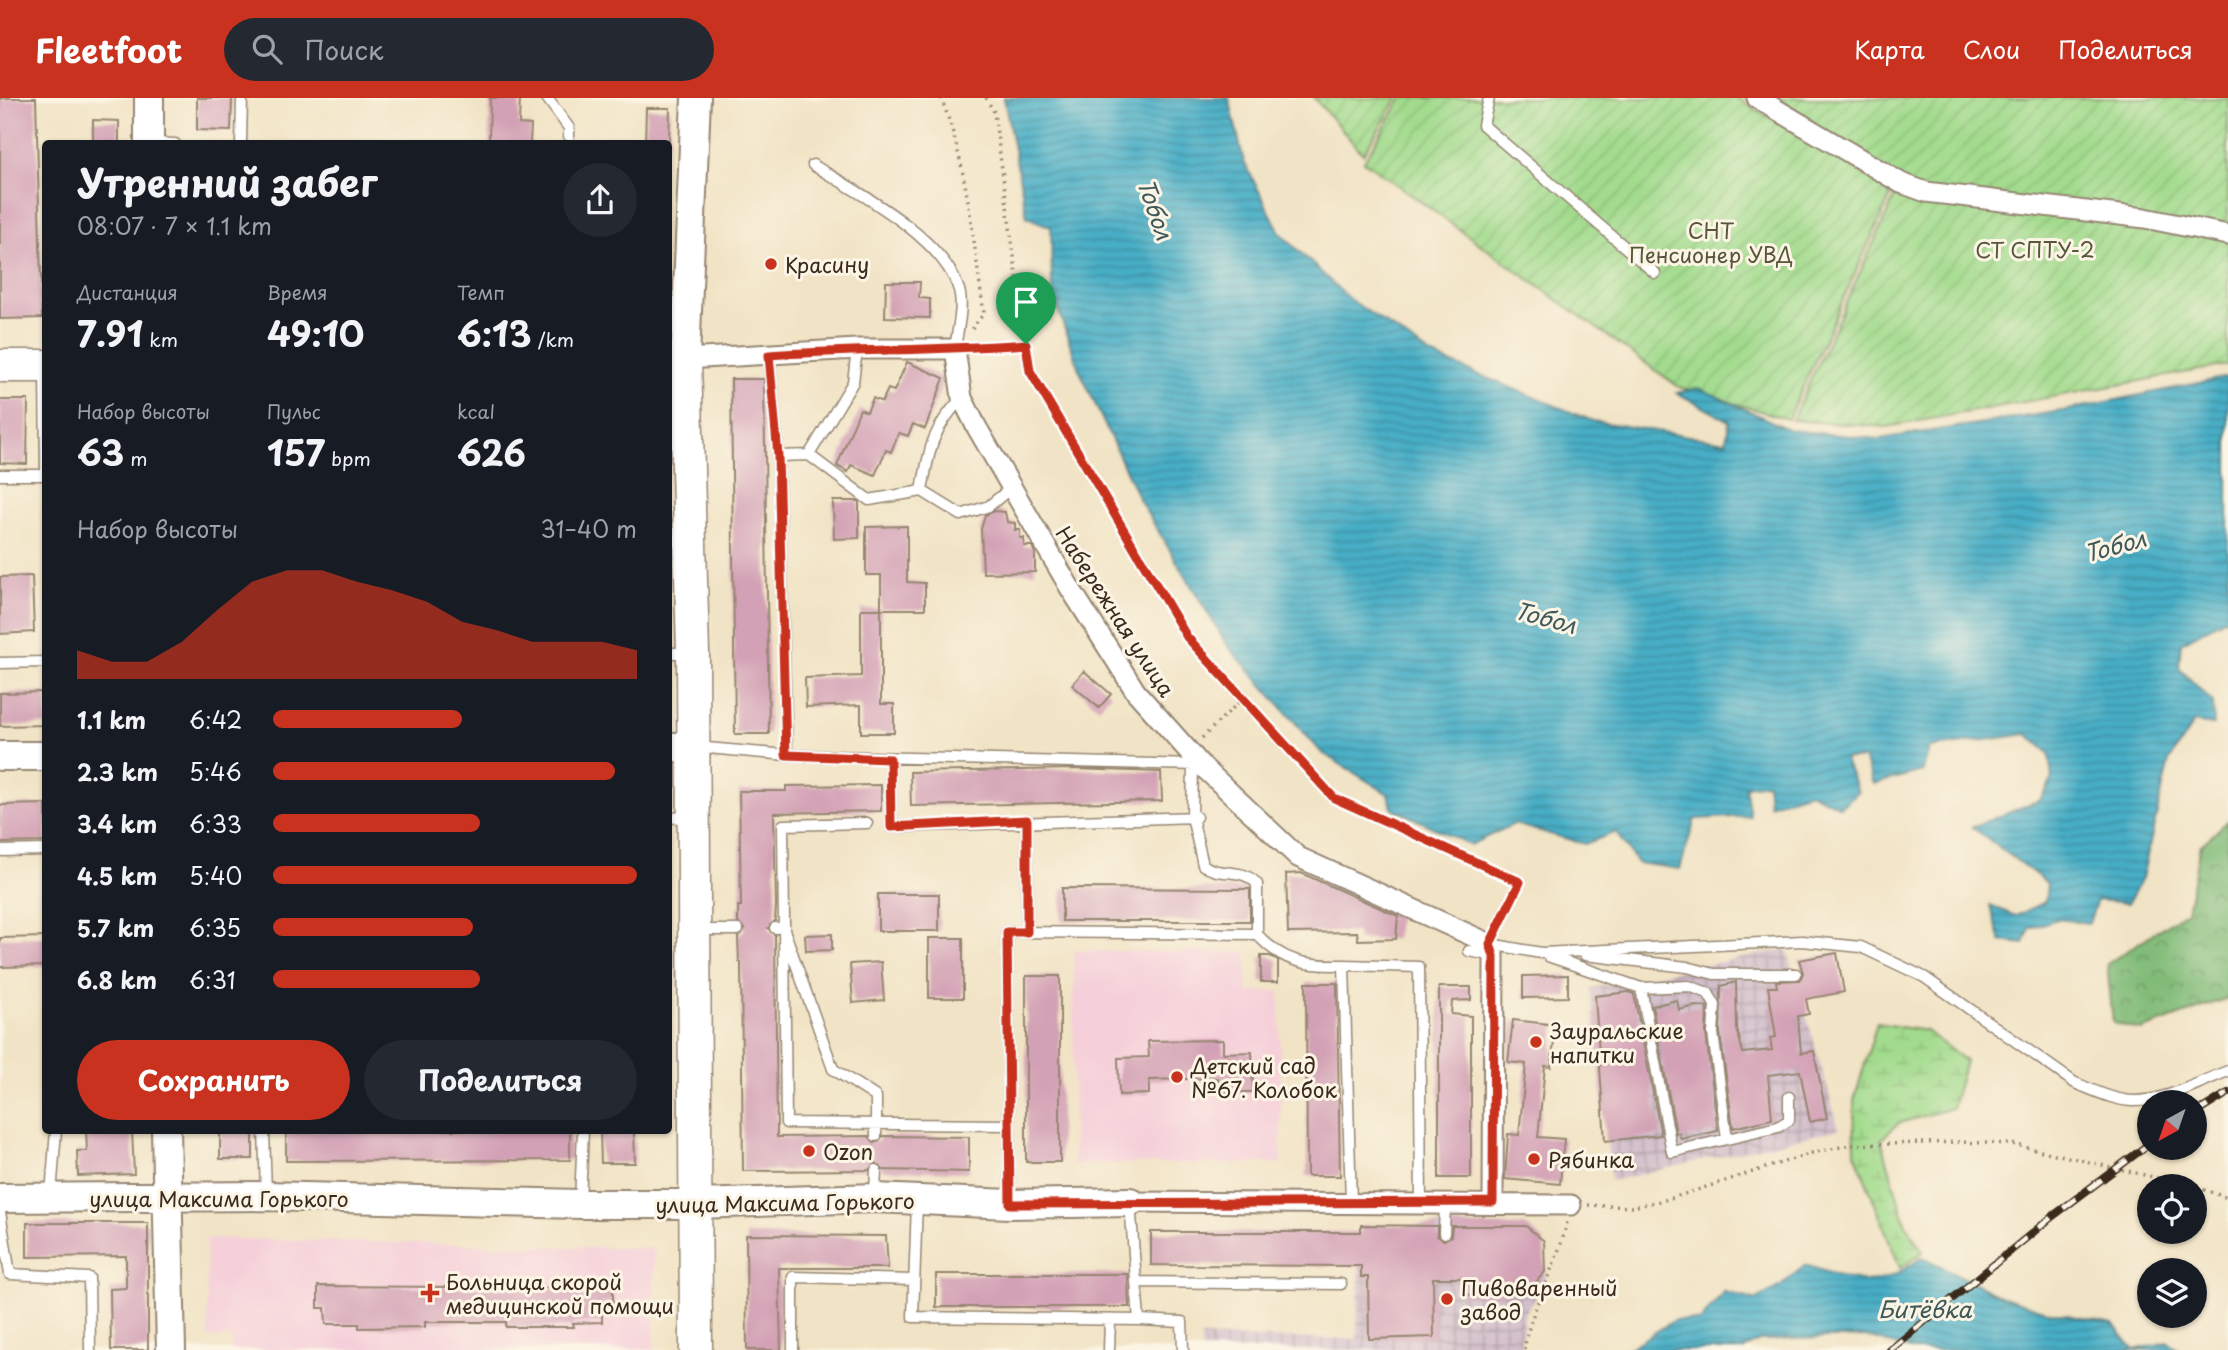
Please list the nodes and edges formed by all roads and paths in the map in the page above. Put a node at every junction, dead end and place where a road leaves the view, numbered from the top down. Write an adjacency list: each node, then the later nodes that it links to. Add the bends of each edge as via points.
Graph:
1 (149, 98): 10 (street)
2 (242, 98): 11 (lane)
3 (547, 98): 9 (lane, via 569,128)
4 (696, 98): 19 (street)
5 (941, 98): 17 (path, via 963,182 984,313)
6 (986, 98): 15 (path, via 994,112)
7 (1489, 98): 14 (lane, via 1483,125)
8 (1757, 98): 13 (street, via 1901,183 1926,192 2145,218)
9 (569, 136)
10 (149, 140)
11 (241, 140)
12 (813, 165): 17 (lane, via 911,230 944,258 960,292)
13 (2228, 235)
14 (1655, 273)
15 (1026, 344): 17 (path); 32 (path, via 1030,371 1187,637)
16 (858, 349): 17 (street); 18 (street); 23 (lane, via 853,382)
17 (955, 349): 22 (street, Набережная улица)
18 (769, 355): 19 (street); 24 (lane)
19 (677, 360): 29 (main road)
20 (0, 366): 21 (main road)
21 (42, 366)
22 (962, 398): 27 (street, Набережная улица); 28 (lane, via 931,440)
23 (809, 455): 24 (lane); 28 (lane, via 869,500)
24 (778, 456): 34 (lane)
25 (0, 475): 26 (lane)
26 (42, 475)
27 (1012, 487): 28 (lane, via 989,506 961,515); 38 (street, Набережная улица, via 1136,692)
28 (922, 491)
29 (680, 653): 33 (main road)
30 (42, 662): 31 (lane)
31 (0, 663)
32 (1243, 698): 38 (path); 50 (path, via 1334,798 1520,882)
33 (680, 747): 34 (lane); 39 (main road)
34 (786, 755): 37 (lane)
35 (0, 756): 36 (street)
36 (42, 756)
37 (890, 759): 38 (lane); 41 (lane, via 891,827)
38 (1194, 761): 40 (lane); 50 (street, Набережная улица, via 1298,857)
39 (681, 817): 46 (main road)
40 (1195, 817): 41 (lane); 49 (lane, via 1203,865 1212,871 1243,872 1257,884)
41 (1027, 820): 48 (lane)
42 (867, 823): 45 (lane, via 783,825)
43 (42, 850): 44 (lane)
44 (0, 852)
45 (779, 928): 59 (lane, via 833,1069 876,1097); 59 (lane, via 786,1123)
46 (693, 930): 47 (lane); 80 (main road)
47 (738, 930)
48 (1027, 932): 49 (lane); 60 (lane, via 1007,932)
49 (1257, 934): 54 (lane, via 1270,949 1297,963)
50 (1492, 950): 51 (lane); 53 (lane); 76 (street)
51 (1469, 951)
52 (1575, 952): 53 (lane); 55 (lane, via 1714,974); 57 (lane, via 1802,941 1861,947 1924,977 2076,1083 2098,1092 2132,1101 2161,1097)
53 (1541, 953): 56 (lane)
54 (1344, 965): 77 (lane); 82 (lane, via 1419,967)
55 (1796, 974)
56 (1641, 988): 66 (lane, via 1689,986 1708,993 1715,1004 1713,1033); 66 (lane, via 1672,1152)
57 (2228, 1071)
58 (1789, 1097): 66 (lane, via 1789,1120)
59 (877, 1124): 60 (lane); 65 (lane)
60 (1008, 1125): 81 (lane)
61 (56, 1134): 71 (lane)
62 (166, 1134): 69 (street)
63 (264, 1134): 68 (lane)
64 (583, 1134): 79 (lane)
65 (876, 1136)
66 (1727, 1139)
67 (876, 1170): 72 (lane)
68 (266, 1196): 69 (street, улица Максима Горького); 79 (street, улица Максима Горького)
69 (166, 1197): 71 (street, улица Максима Горького); 92 (street)
70 (0, 1198): 71 (street, улица Максима Горького)
71 (51, 1198)
72 (875, 1198): 73 (street, улица Максима Горького); 80 (street, улица Максима Горького)
73 (917, 1198): 81 (street, улица Максима Горького); 86 (lane)
74 (2228, 1198): 83 (path, via 2196,1186 2011,1144 1891,1143 1850,1145 1632,1207)
75 (1130, 1202): 77 (street, улица Максима Горького); 81 (street, улица Максима Горького); 87 (lane)
76 (1493, 1202): 78 (street, улица Максима Горького); 83 (street, улица Максима Горького)
77 (1351, 1203): 82 (street, улица Максима Горького)
78 (1445, 1203): 82 (street, улица Максима Горького); 85 (lane)
79 (580, 1204): 80 (street, улица Максима Горького)
80 (695, 1204): 93 (main road)
81 (1010, 1204)
82 (1421, 1204)
83 (1571, 1205): 97 (path, via 1563,1239 1529,1320)
84 (0, 1212): 91 (lane, via 10,1274 89,1279)
85 (1444, 1233)
86 (914, 1280): 89 (lane, via 913,1317); 94 (lane, via 793,1277)
87 (1136, 1282): 88 (lane); 90 (lane)
88 (1341, 1284)
89 (1110, 1320): 90 (lane); 95 (lane)
90 (1139, 1321): 96 (lane, via 1182,1322)
91 (90, 1350)
92 (171, 1350)
93 (696, 1350)
94 (793, 1350)
95 (1110, 1350)
96 (1182, 1350)
97 (1524, 1350)

